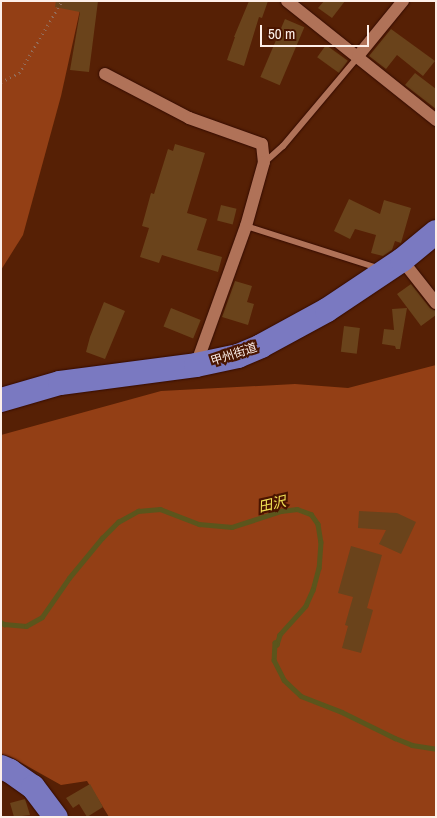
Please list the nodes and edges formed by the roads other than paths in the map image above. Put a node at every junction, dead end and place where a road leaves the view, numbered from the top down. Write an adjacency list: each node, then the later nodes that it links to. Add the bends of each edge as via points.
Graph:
1 (287, 1): 3 (street)
2 (403, 1): 3 (street)
3 (358, 56): 5 (street); 6 (lane, via 283,146)
4 (105, 74): 6 (street, via 189,118 262,144)
5 (436, 120)
6 (264, 162): 7 (street)
7 (246, 226): 9 (lane); 11 (street)
8 (436, 232): 9 (highway, 甲州街道)
9 (394, 265): 10 (street); 11 (highway, 甲州街道, via 327,310 262,346 238,356)
10 (436, 302)
11 (196, 365): 12 (highway, 甲州街道, via 60,384)
12 (1, 400)
13 (1, 767): 14 (highway, via 33,787)
14 (56, 817)

